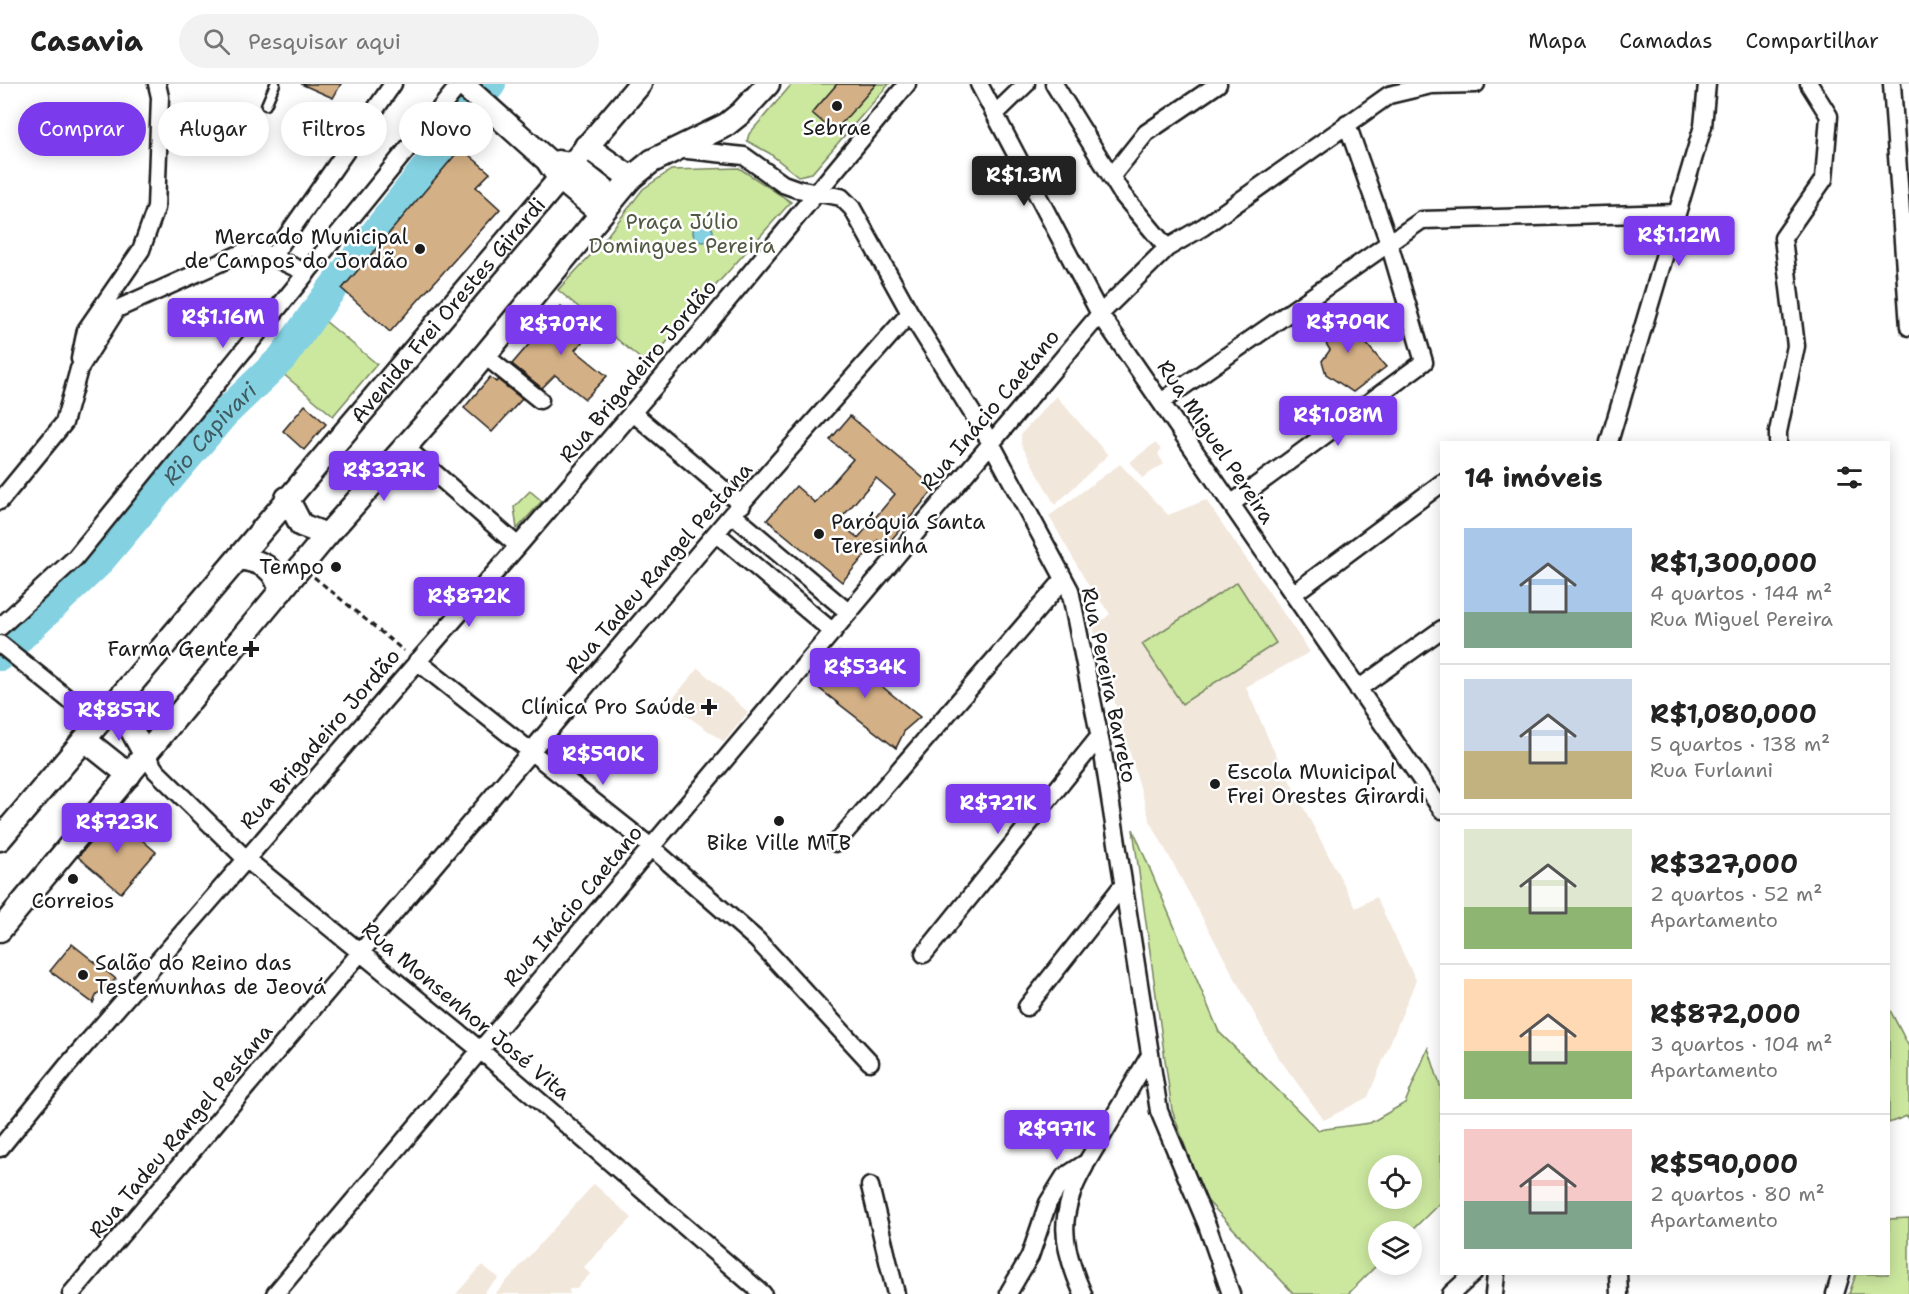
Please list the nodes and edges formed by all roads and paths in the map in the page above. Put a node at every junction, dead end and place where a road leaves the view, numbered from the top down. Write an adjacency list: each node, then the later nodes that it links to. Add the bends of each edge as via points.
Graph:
1 (157, 84): 37 (street, via 160,97 156,208 141,250 86,330)
2 (275, 84): 17 (lane)
3 (393, 84): 31 (street)
4 (640, 84): 20 (main road, Avenida Frei Orestes Girardi)
5 (768, 84): 21 (main road, via 726,125)
6 (907, 84): 26 (street, Rua Brigadeiro Jordão)
7 (979, 84): 18 (street, Rua Miguel Pereira)
8 (1026, 84): 18 (street)
9 (1054, 84): 24 (street)
10 (1218, 84): 24 (street, via 1146,133)
11 (1430, 84): 12 (street, Rua Inácio Caetano); 19 (street, Rua Inácio Caetano, via 1389,95)
12 (1476, 84)
13 (1707, 84): 28 (street, via 1703,126)
14 (1809, 84): 42 (street, via 1829,116 1824,179 1783,238 1796,346)
15 (1892, 84): 23 (street)
16 (464, 87): 22 (main road); 32 (street)
17 (267, 102)
18 (995, 114): 34 (street, Rua Miguel Pereira)
19 (1347, 124): 29 (street); 30 (street, Rua Inácio Caetano, via 1203,227)
20 (586, 146): 22 (main road, Avenida Frei Orestes Girardi); 25 (main road)
21 (675, 148): 25 (main road, via 652,160); 26 (street, Rua Pereira Barreto, via 744,156 783,184)
22 (559, 167): 27 (main road); 46 (main road, Avenida Frei Orestes Girardi)
23 (1903, 169): 35 (street)
24 (1111, 177): 30 (street)
25 (631, 178): 27 (main road)
26 (817, 193): 33 (street, Rua Pereira Barreto, via 841,197 852,208); 40 (street, Rua Brigadeiro Jordão)
27 (607, 205): 36 (main road)
28 (1677, 213): 29 (street, via 1422,220); 41 (street)
29 (1389, 243): 39 (street); 48 (street, via 1424,362)
30 (1167, 248): 34 (street, Rua Inácio Caetano)
31 (272, 257): 32 (street); 37 (street, via 253,248 117,309)
32 (307, 273): 59 (street, via 75,558)
33 (910, 313): 43 (street, Rua Pereira Barreto); 49 (street, Rua Tadeu Rangel Pestana)
34 (1100, 314): 39 (street, Rua Miguel Pereira); 43 (street, Rua Inácio Caetano)
35 (1909, 327)
36 (484, 355): 38 (street); 44 (main road)
37 (79, 369): 47 (street, via 64,423)
38 (540, 400)
39 (1161, 402): 48 (street, Rua Miguel Pereira)
40 (632, 412): 49 (street); 52 (street, Rua Brigadeiro Jordão)
41 (1610, 441)
42 (1778, 441)
43 (992, 443): 55 (street, Rua Pereira Barreto); 58 (street, Rua Inácio Caetano)
44 (405, 447): 51 (main road); 52 (street)
45 (1440, 484): 57 (street)
46 (287, 498): 51 (main road, via 301,525); 53 (main road, Avenida Frei Orestes Girardi)
47 (0, 501)
48 (1231, 504): 57 (street, Rua Miguel Pereira)
49 (737, 510): 50 (street, Rua Tadeu Rangel Pestana); 58 (street)
50 (716, 533): 61 (street); 68 (street, Rua Tadeu Rangel Pestana)
51 (327, 535): 54 (main road)
52 (518, 546): 63 (street, Rua Brigadeiro Jordão)
53 (239, 558): 56 (main road, via 268,565); 65 (main road, Avenida Frei Orestes Girardi)
54 (301, 567): 56 (main road); 63 (path)
55 (1064, 579): 67 (street, Rua Pereira Barreto, via 1070,590); 73 (street)
56 (281, 591): 69 (main road)
57 (1293, 594): 64 (street, Rua Miguel Pereira)
58 (848, 612): 61 (street, Rua Inácio Caetano)
59 (0, 627)
60 (1440, 630): 64 (street)
61 (833, 632): 74 (street, Rua Inácio Caetano)
62 (0, 644): 66 (street)
63 (417, 661): 68 (street); 75 (street, Rua Brigadeiro Jordão)
64 (1358, 689): 71 (street, Rua Miguel Pereira)
65 (117, 703): 66 (main road, Avenida Frei Orestes Girardi); 69 (main road)
66 (92, 732): 70 (main road); 72 (main road, Avenida Frei Orestes Girardi)
67 (1099, 737): 76 (street, Rua Pereira Barreto); 79 (street)
68 (533, 751): 74 (street); 78 (street, Rua Tadeu Rangel Pestana)
69 (146, 756): 70 (main road); 75 (street, Rua Monsenhor José Vita, via 156,771)
70 (129, 775): 77 (main road)
71 (1440, 807)
72 (0, 840)
73 (836, 843)
74 (651, 848): 81 (street, Rua Inácio Caetano); 83 (street, via 757,940)
75 (246, 859): 78 (street, Rua Monsenhor José Vita); 84 (street, Rua Brigadeiro Jordão)
76 (1123, 885): 80 (street); 82 (street, Rua Pereira Barreto)
77 (0, 930)
78 (362, 952): 81 (street, Rua Monsenhor José Vita); 92 (street, Rua Tadeu Rangel Pestana)
79 (924, 954)
80 (1027, 1007)
81 (480, 1050): 93 (street, Rua Inácio Caetano); 94 (street, Rua Monsenhor José Vita)
82 (1150, 1055): 85 (street); 97 (street, Rua Pereira Barreto, via 1159,1111)
83 (870, 1062)
84 (0, 1148)
85 (1087, 1162): 91 (street, via 1064,1177 1053,1194 1030,1256); 96 (street, via 1071,1190 1063,1224 1073,1271)
86 (870, 1186): 95 (street)
87 (1472, 1275): 98 (street)
88 (1496, 1275): 99 (street)
89 (1618, 1275): 100 (street)
90 (1841, 1275): 101 (street)
91 (1009, 1292)
92 (71, 1294)
93 (275, 1294)
94 (764, 1294)
95 (896, 1294)
96 (1083, 1294)
97 (1231, 1294)
98 (1450, 1294)
99 (1494, 1294)
100 (1619, 1294)
101 (1835, 1294)

